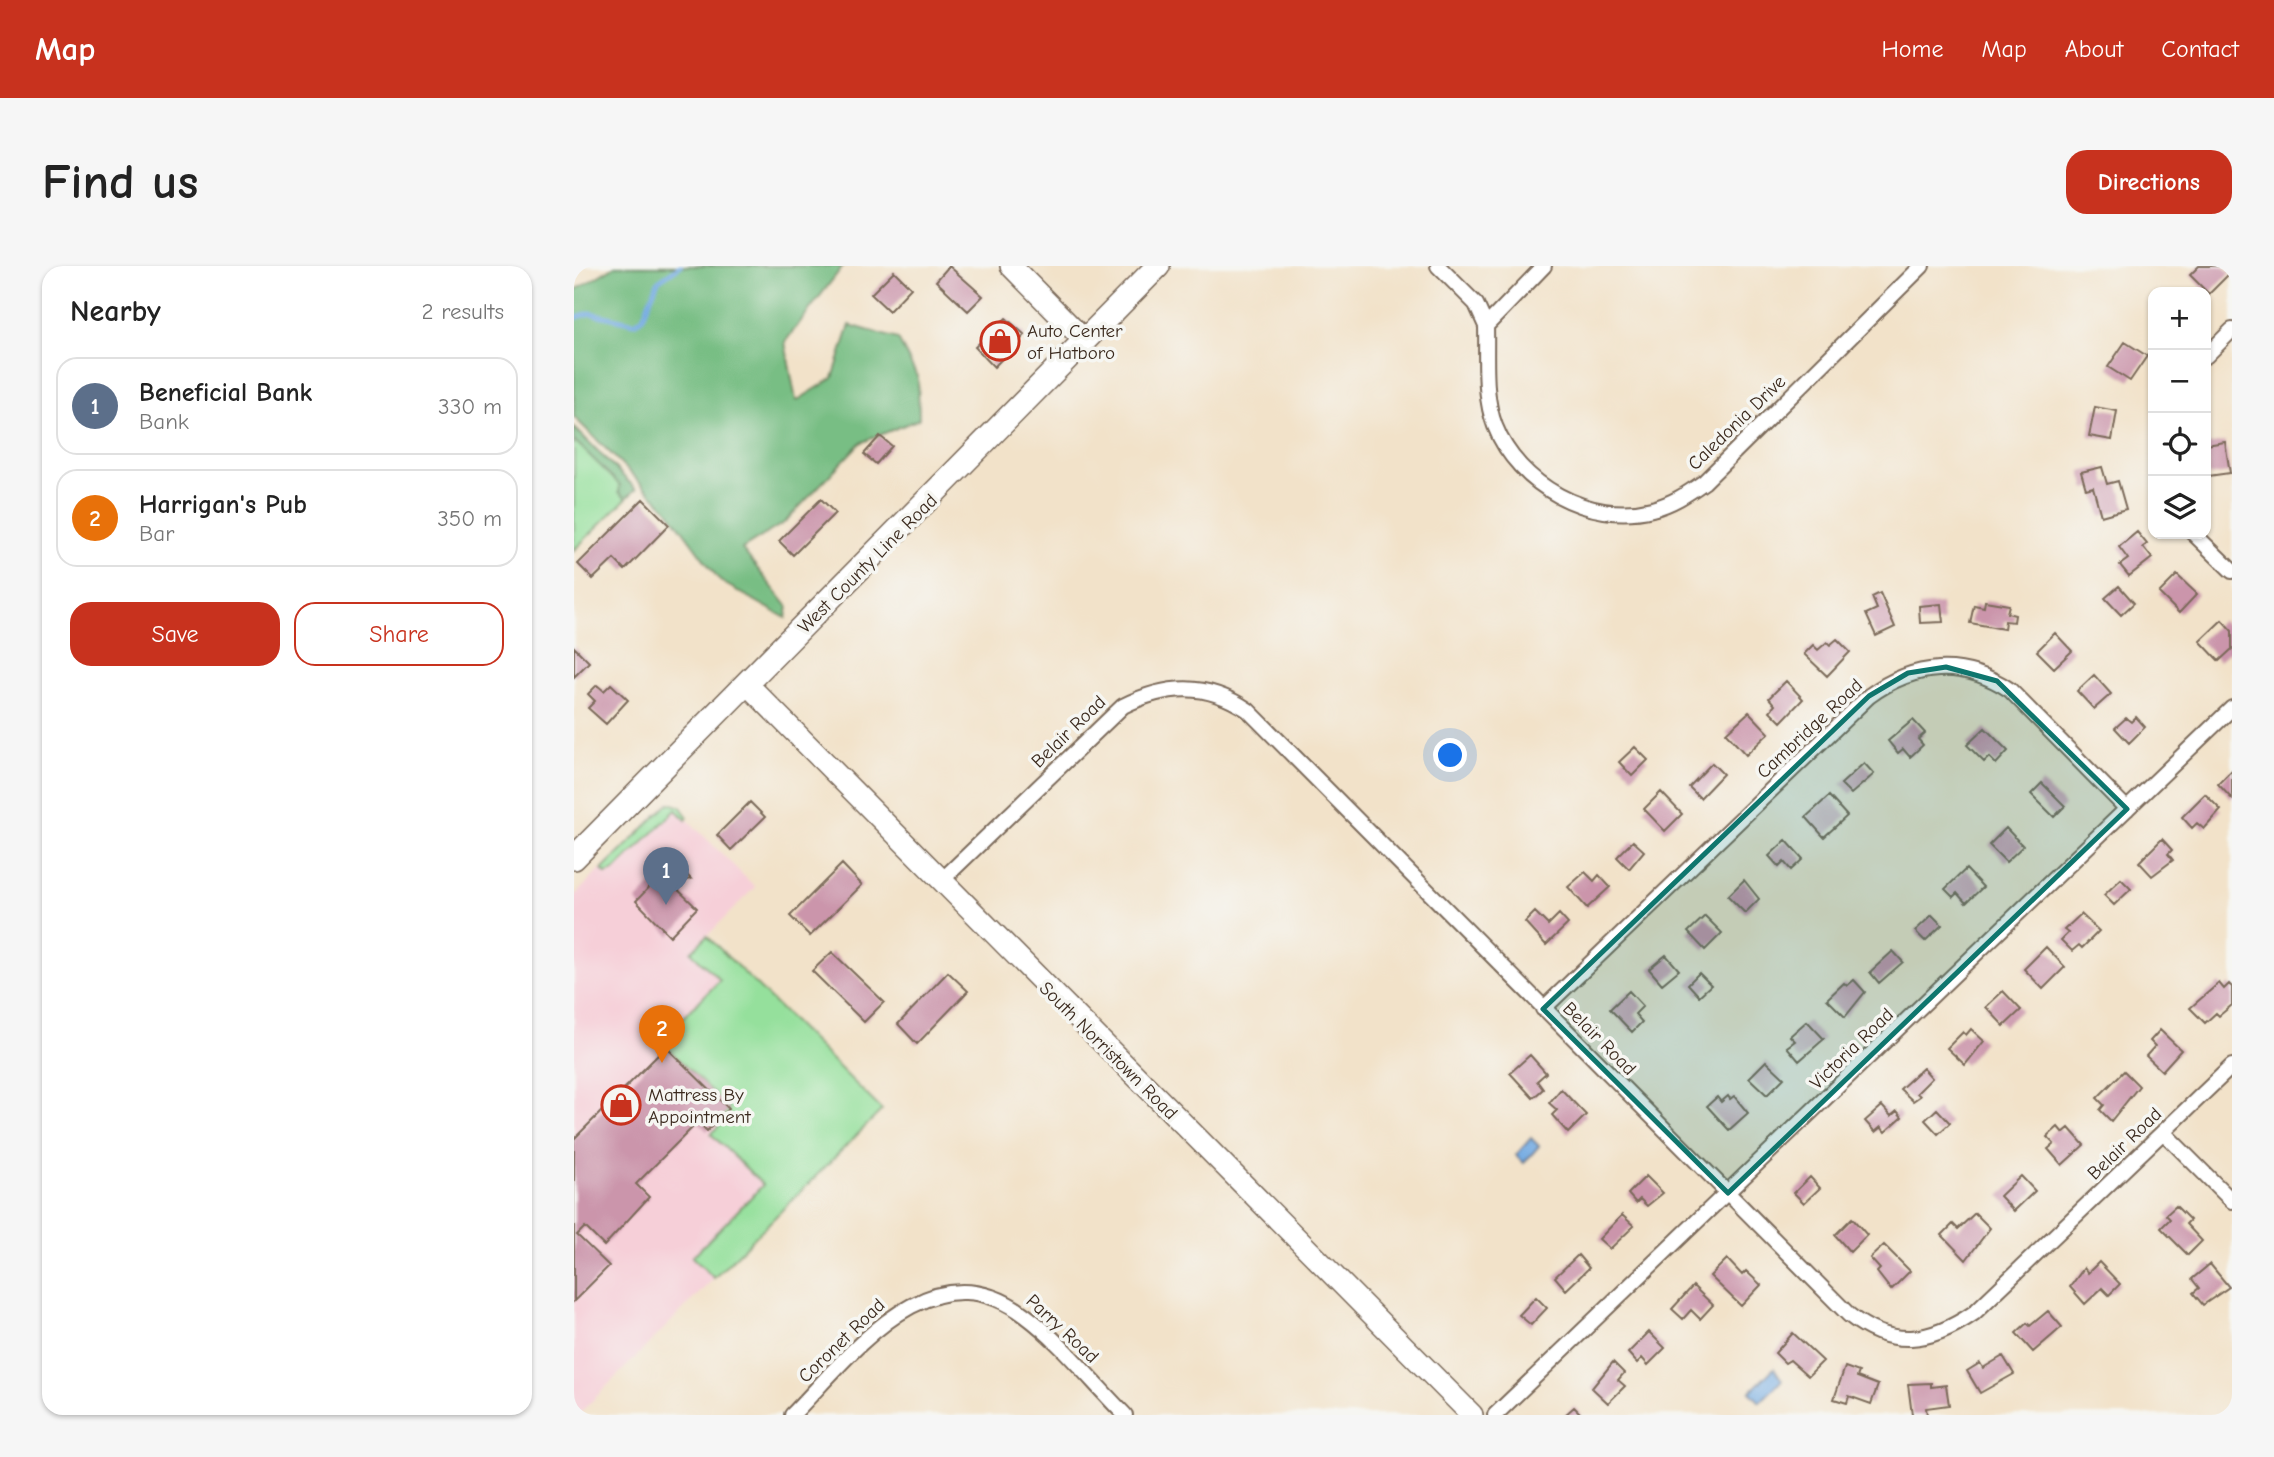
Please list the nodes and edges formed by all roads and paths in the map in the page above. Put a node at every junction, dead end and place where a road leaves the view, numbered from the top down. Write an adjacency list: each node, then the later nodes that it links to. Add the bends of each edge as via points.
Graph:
1 (1011, 266): 8 (street)
2 (1158, 266): 8 (main road, West County Line Road)
3 (1438, 266): 6 (street, via 1476,304)
4 (1544, 266): 6 (street)
5 (1922, 266): 6 (street, Caledonia Drive, via 1704,482 1650,510 1616,513 1590,509 1541,484 1515,461 1495,427 1488,396)
6 (1486, 326)
7 (2232, 330): 9 (street)
8 (1085, 341): 12 (main road, West County Line Road)
9 (2211, 351)
10 (2199, 539): 11 (street)
11 (2232, 571)
12 (747, 684): 15 (main road, West County Line Road); 16 (street, South Norristown Road)
13 (2232, 708): 14 (street, Victoria Road)
14 (2127, 809): 17 (street, Cambridge Road, via 1997,681 1946,667 1908,673 1869,696); 20 (street, Victoria Road)
15 (574, 858)
16 (942, 880): 17 (street, Belair Road, via 1123,706 1159,691 1198,688 1231,698 1248,710); 25 (street, South Norristown Road)
17 (1543, 1009): 20 (street, Belair Road)
18 (2232, 1066): 19 (street, Belair Road)
19 (2163, 1132): 20 (street, Belair Road, via 1974,1313 1955,1326 1919,1338 1897,1339 1863,1326); 21 (street)
20 (1728, 1193): 26 (street, Victoria Road)
21 (2232, 1201)
22 (921, 1301): 23 (street, Coronet Road, via 878,1328); 24 (street, Parry Road, via 970,1294 1007,1304 1027,1316)
23 (792, 1415)
24 (1123, 1415)
25 (1472, 1415)
26 (1495, 1415)

